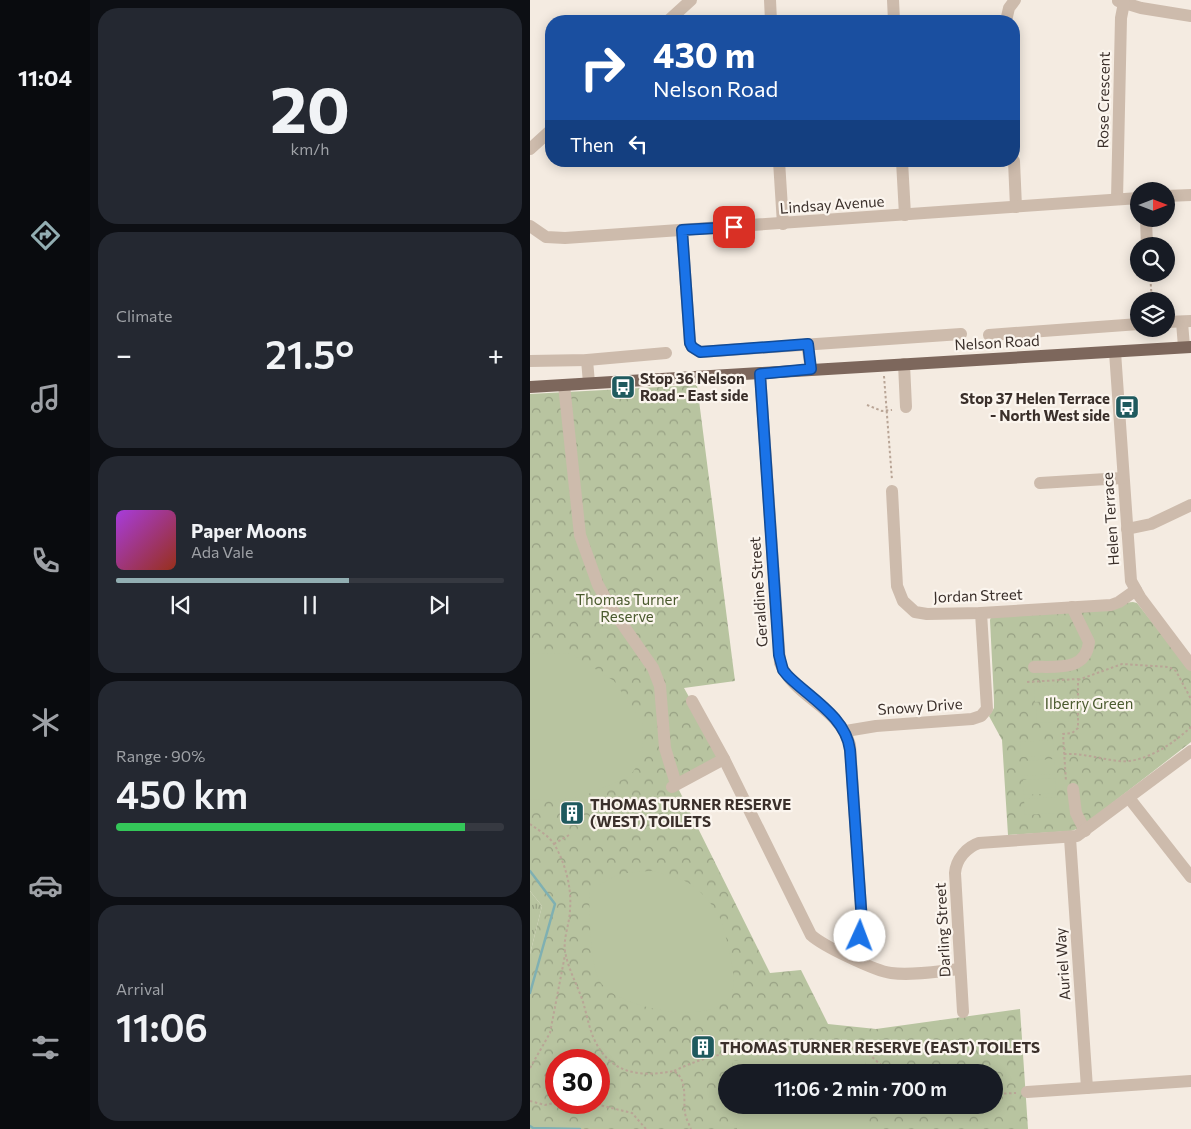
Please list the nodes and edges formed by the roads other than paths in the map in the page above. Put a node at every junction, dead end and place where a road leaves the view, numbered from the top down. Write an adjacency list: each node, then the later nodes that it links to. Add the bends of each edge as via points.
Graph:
1 (691, 0): 8 (street)
2 (770, 0): 9 (street)
3 (893, 0): 10 (street)
4 (1015, 0): 11 (street)
5 (1174, 0): 7 (street)
6 (1120, 2): 7 (street); 21 (street, Rose Crescent)
7 (1173, 13): 12 (street)
8 (675, 15)
9 (771, 15)
10 (894, 15)
11 (1007, 15)
12 (1191, 16)
13 (545, 135): 14 (street)
14 (530, 149)
15 (779, 167): 24 (street)
16 (902, 167): 23 (street)
17 (1014, 167): 22 (street)
18 (1191, 195): 19 (street)
19 (1175, 196)
20 (1130, 198): 21 (street, Lindsay Avenue)
21 (1117, 199): 22 (street, Lindsay Avenue)
22 (1016, 207): 23 (street, Lindsay Avenue)
23 (905, 216): 24 (street, Lindsay Avenue)
24 (783, 224): 26 (street, Lindsay Avenue)
25 (530, 226): 26 (street, Lindsay Avenue, via 552,238)
26 (682, 230): 31 (street, Nelson Road, via 692,347 700,352)
27 (1187, 322): 32 (street, Nelson Road)
28 (1130, 325): 30 (street, Nelson Road)
29 (961, 334): 31 (street, Nelson Road)
30 (990, 335)
31 (808, 344): 38 (street)
32 (1187, 347): 33 (main road, Nelson Road)
33 (1115, 352): 37 (main road, Nelson Road); 44 (street, Helen Terrace)
34 (666, 353): 35 (street)
35 (587, 360): 36 (street); 40 (street)
36 (530, 361)
37 (904, 364): 38 (main road, Nelson Road); 43 (street)
38 (811, 369): 39 (main road, Nelson Road)
39 (760, 374): 40 (main road, Nelson Road); 55 (street, Geraldine Street, via 780,663 788,676)
40 (589, 383): 41 (main road, Nelson Road)
41 (564, 385): 42 (main road, Nelson Road); 57 (street, via 580,535 598,585 653,668 660,686 665,748 674,786)
42 (530, 387)
43 (906, 407)
44 (1123, 478): 45 (street); 48 (street, Helen Terrace)
45 (1040, 483)
46 (892, 486): 51 (street, Jordan Street, via 896,581 905,604 922,614)
47 (1191, 505): 48 (street, via 1150,524)
48 (1127, 529): 49 (street, Helen Terrace, via 1130,576)
49 (1136, 590): 50 (street, Jordan Street, via 1114,604); 53 (street, Helen Terrace)
50 (1072, 607): 51 (street, Jordan Street); 52 (street, via 1087,637 1086,655 1073,666)
51 (982, 613): 55 (street, Snowy Drive, via 987,709 983,715 972,719)
52 (1034, 667)
53 (1188, 670)
54 (692, 701): 57 (street)
55 (846, 731): 63 (street, via 862,922 860,936)
56 (1191, 751): 59 (street)
57 (724, 759): 63 (street, via 806,929 817,940)
58 (1070, 787): 60 (street, via 1080,824)
59 (1129, 798): 60 (street); 62 (street)
60 (1086, 831): 61 (street)
61 (1070, 838): 64 (street, Darling Street, via 989,842 976,844 967,850 955,868); 67 (street, Auriel Way)
62 (1191, 877)
63 (850, 957): 64 (street, via 894,974)
64 (960, 969): 65 (street, Darling Street)
65 (963, 1012)
66 (1191, 1081): 67 (street)
67 (1087, 1088): 68 (street)
68 (1027, 1092)

